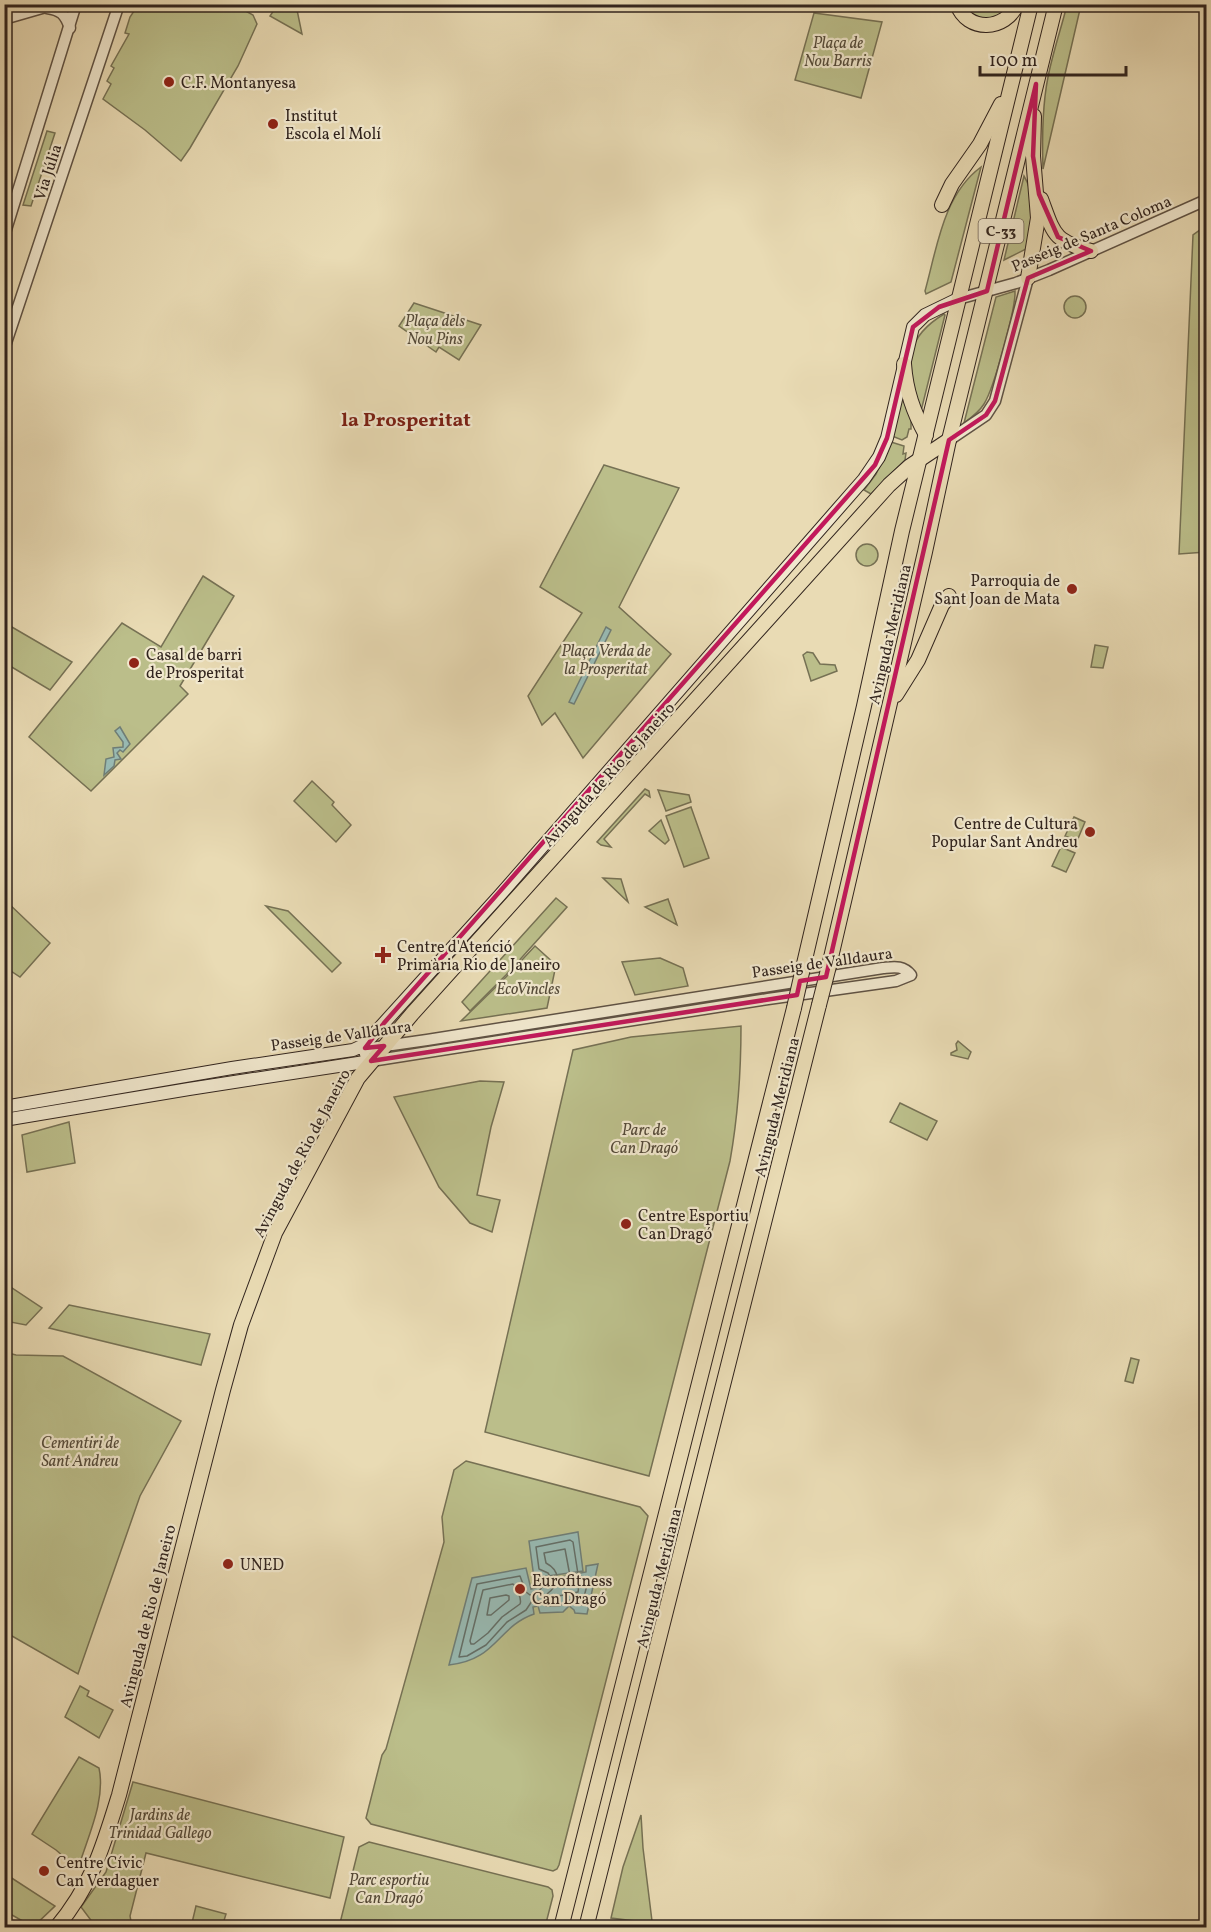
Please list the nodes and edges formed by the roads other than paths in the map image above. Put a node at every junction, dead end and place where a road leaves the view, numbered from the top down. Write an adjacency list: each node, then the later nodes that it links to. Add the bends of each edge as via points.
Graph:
1 (56, 4): 8 (street)
2 (76, 4): 10 (street, Via Júlia)
3 (119, 4): 21 (street, Via Júlia)
4 (957, 4): 5 (main road, via 967,20 985,26 1003,20)
5 (1017, 4)
6 (1031, 4): 11 (main road, Avinguda Meridiana)
7 (1056, 4): 12 (main road, Avinguda Meridiana / C-33)
8 (43, 8): 9 (street); 10 (street, via 62,12)
9 (4, 19)
10 (70, 28): 16 (street, Via Júlia)
11 (1012, 84): 15 (main road); 20 (main road, Avinguda Meridiana)
12 (1036, 84): 13 (main road); 19 (main road, Avinguda Meridiana / C-33)
13 (1035, 177): 17 (main road, via 1058,237 1068,245); 18 (main road, via 1038,218)
14 (1206, 200): 17 (street, Passeig de Santa Coloma)
15 (942, 205)
16 (4, 236)
17 (1091, 251): 18 (street, Passeig de Santa Coloma)
18 (1028, 278): 19 (street, Passeig de Santa Coloma); 24 (street, via 995,400 989,411)
19 (987, 291): 20 (street); 24 (main road, Avinguda Meridiana)
20 (958, 299): 22 (main road, Avinguda de Rio de Janeiro, via 919,321); 23 (main road, Avinguda Meridiana)
21 (4, 349)
22 (904, 364): 23 (main road, via 913,411); 30 (main road, Avinguda de Rio de Janeiro, via 887,438 864,479)
23 (926, 435): 25 (main road, Avinguda Meridiana)
24 (949, 440): 25 (main road, Avinguda de Rio de Janeiro); 27 (main road, Avinguda Meridiana)
25 (920, 460): 31 (main road, Avinguda de Rio de Janeiro, via 889,485 848,529); 36 (main road, Avinguda Meridiana, bridge, via 794,1008)
26 (949, 596): 27 (main road, via 918,660)
27 (890, 704): 37 (main road, Avinguda Meridiana, bridge, via 829,966)
28 (589, 1015): 29 (street, via 555,1027); 29 (street, Passeig de Valldaura, via 892,967 904,968 911,975 896,981); 31 (street, Passeig de Valldaura)
29 (551, 1034): 32 (street, Passeig de Valldaura)
30 (364, 1046): 31 (street, Passeig de Valldaura); 32 (street); 33 (main road, Passeig de Valldaura)
31 (384, 1046): 32 (main road, Avinguda de Rio de Janeiro)
32 (371, 1061): 34 (main road, Passeig de Valldaura); 35 (main road, Avinguda de Rio de Janeiro, via 351,1089 282,1218 241,1325 119,1795 101,1853 75,1904)
33 (4, 1107)
34 (4, 1120)
35 (56, 1928)
36 (561, 1928)
37 (586, 1928)

